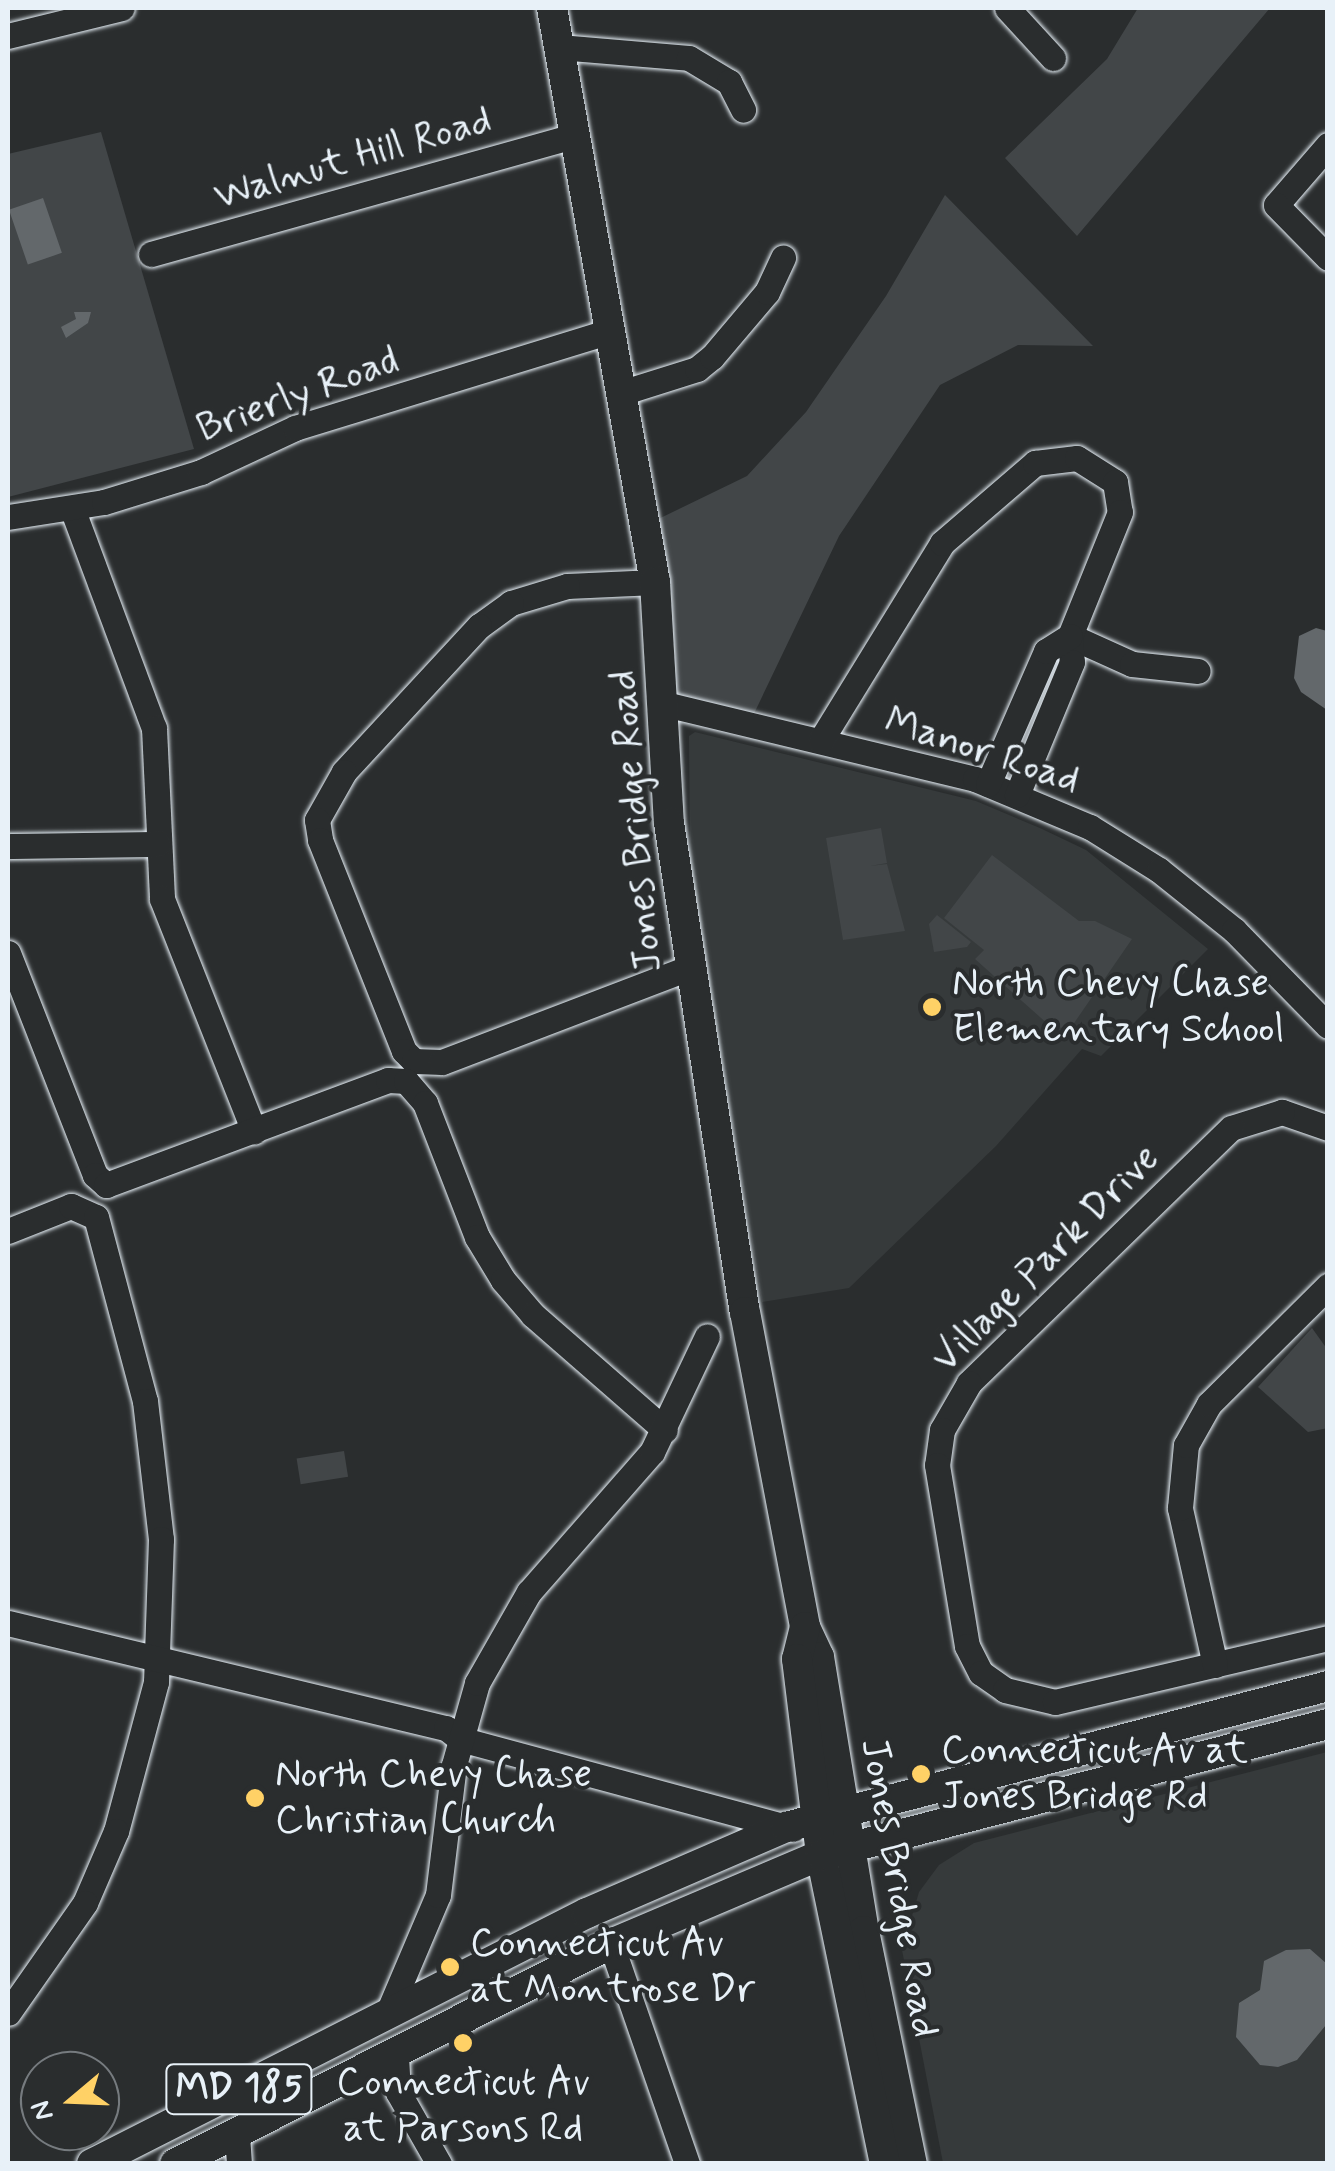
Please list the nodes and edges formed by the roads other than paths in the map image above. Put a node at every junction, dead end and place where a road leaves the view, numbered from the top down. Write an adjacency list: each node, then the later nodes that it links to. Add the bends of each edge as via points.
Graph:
1 (122, 8): 4 (street)
2 (552, 8): 5 (main road, Jones Bridge Road)
3 (1007, 8): 6 (street)
4 (8, 36)
5 (560, 48): 7 (street, via 689,58 729,82); 8 (main road, Jones Bridge Road)
6 (1053, 58)
7 (743, 110)
8 (575, 136): 10 (street, Walnut Hill Road); 13 (main road, Jones Bridge Road)
9 (1328, 145): 12 (street, via 1276,205)
10 (151, 254)
11 (783, 258): 14 (street, via 767,292 712,357 697,369)
12 (1328, 258)
13 (612, 331): 14 (main road, Jones Bridge Road); 15 (street, Brierly Road, via 295,428 201,472)
14 (624, 392): 17 (main road, Jones Bridge Road)
15 (72, 508): 16 (street, Brierly Road); 24 (street, via 154,728)
16 (8, 517)
17 (656, 582): 20 (main road, Jones Bridge Road); 29 (street, via 567,586 511,603 479,626 344,772 318,820 320,840)
18 (1070, 636): 19 (street, via 1132,664); 21 (street, via 1120,512 1121,494 1095,466 1055,456 1034,463 925,564); 22 (street, via 1046,651); 23 (street, via 1072,662)
19 (1198, 671)
20 (665, 704): 21 (street, Manor Road); 27 (main road, Jones Bridge Road, via 669,824)
21 (822, 740): 22 (street, Manor Road)
22 (988, 784): 23 (street, Manor Road)
23 (1017, 795): 28 (street, Manor Road, via 1090,827 1160,870 1234,930)
24 (158, 844): 25 (street); 31 (street, via 162,899)
25 (8, 846)
26 (8, 953): 31 (street, via 95,1175 106,1185)
27 (688, 968): 29 (street); 44 (main road, Jones Bridge Road, via 805,1628 819,1657)
28 (1328, 1026)
29 (410, 1071): 31 (street); 35 (street, via 477,1237 503,1280 532,1315)
30 (1328, 1128): 39 (street, Village Park Drive, via 1282,1112 1232,1128 969,1383 950,1410 938,1448 960,1616 981,1672 1004,1690 1055,1702)
31 (254, 1131)
32 (8, 1231): 38 (street, via 71,1206 87,1208 99,1225 155,1462 161,1539)
33 (1328, 1286): 39 (street, via 1208,1404 1186,1445 1180,1508)
34 (706, 1336): 35 (street)
35 (665, 1430): 42 (street, via 520,1605 478,1683)
36 (8, 1624): 38 (street)
37 (1328, 1638): 39 (street, Village Park Drive)
38 (155, 1660): 42 (street, via 362,1711 386,1729 442,1744); 46 (street, via 156,1682 116,1831 85,1903)
39 (1215, 1665)
40 (1328, 1686): 44 (main road, MD 185)
41 (1328, 1724): 44 (main road, MD 185)
42 (460, 1738): 43 (street); 47 (street, via 438,1895)
43 (786, 1827): 44 (main road, MD 185); 47 (main road, MD 185, via 587,1914)
44 (831, 1833): 45 (main road, MD 185); 54 (main road, Jones Bridge Road); 55 (main road, Jones Bridge Road)
45 (610, 1944): 48 (main road, MD 185); 53 (street)
46 (8, 2013)
47 (387, 2015): 50 (main road, MD 185)
48 (396, 2055): 49 (main road, MD 185); 52 (street, via 398,2092)
49 (238, 2149): 51 (main road, MD 185)
50 (92, 2164)
51 (176, 2164)
52 (439, 2164)
53 (687, 2164)
54 (885, 2164)
55 (912, 2164)

